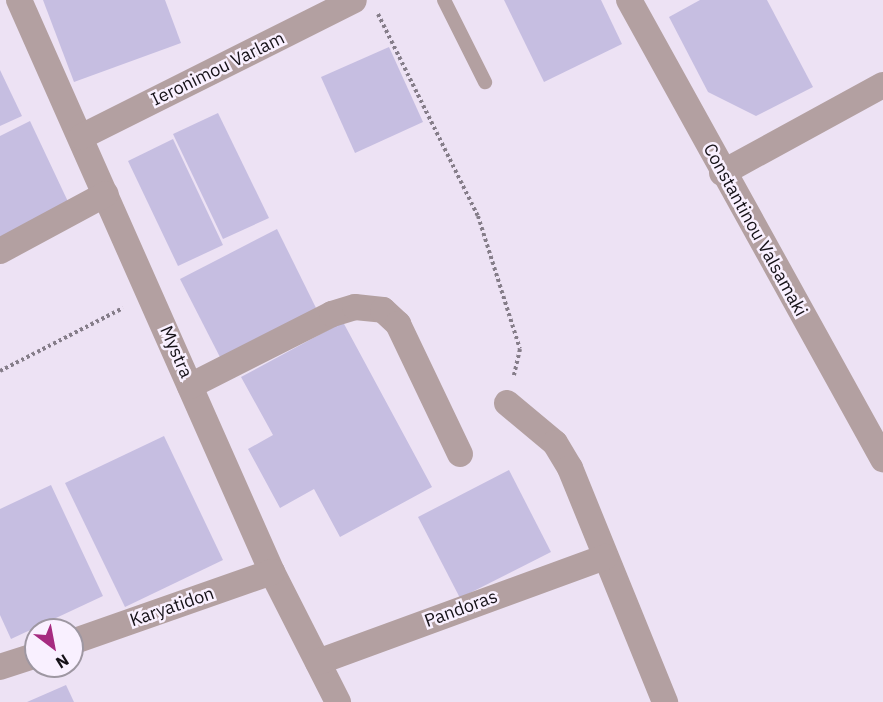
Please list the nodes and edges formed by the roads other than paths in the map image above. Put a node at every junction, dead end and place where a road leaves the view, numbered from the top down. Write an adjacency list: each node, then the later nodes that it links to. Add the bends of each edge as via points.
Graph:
1 (19, 0): 8 (street, Mystra)
2 (444, 0): 6 (lane)
3 (629, 0): 9 (street, Constantinou Valsamaki)
4 (365, 5): 5 (street, Ieronimou Varlam)
5 (320, 8): 8 (street, Ieronimou Varlam)
6 (485, 82)
7 (883, 85): 9 (street)
8 (81, 137): 10 (street, Mystra)
9 (722, 173): 15 (street, Constantinou Valsamaki)
10 (106, 194): 11 (street); 12 (street, Mystra)
11 (0, 251)
12 (190, 386): 14 (street, via 332,314 355,307 383,310 398,324); 17 (street, Mystra)
13 (507, 403): 16 (street, via 555,443 570,468)
14 (460, 454)
15 (883, 459)
16 (604, 557): 20 (street, Pandoras); 23 (street)
17 (272, 572): 18 (street, Karyatidon); 20 (street, Mystra)
18 (84, 638)
19 (24, 659): 21 (street)
20 (318, 662): 22 (street, Mystra)
21 (0, 667)
22 (338, 702)
23 (665, 702)

